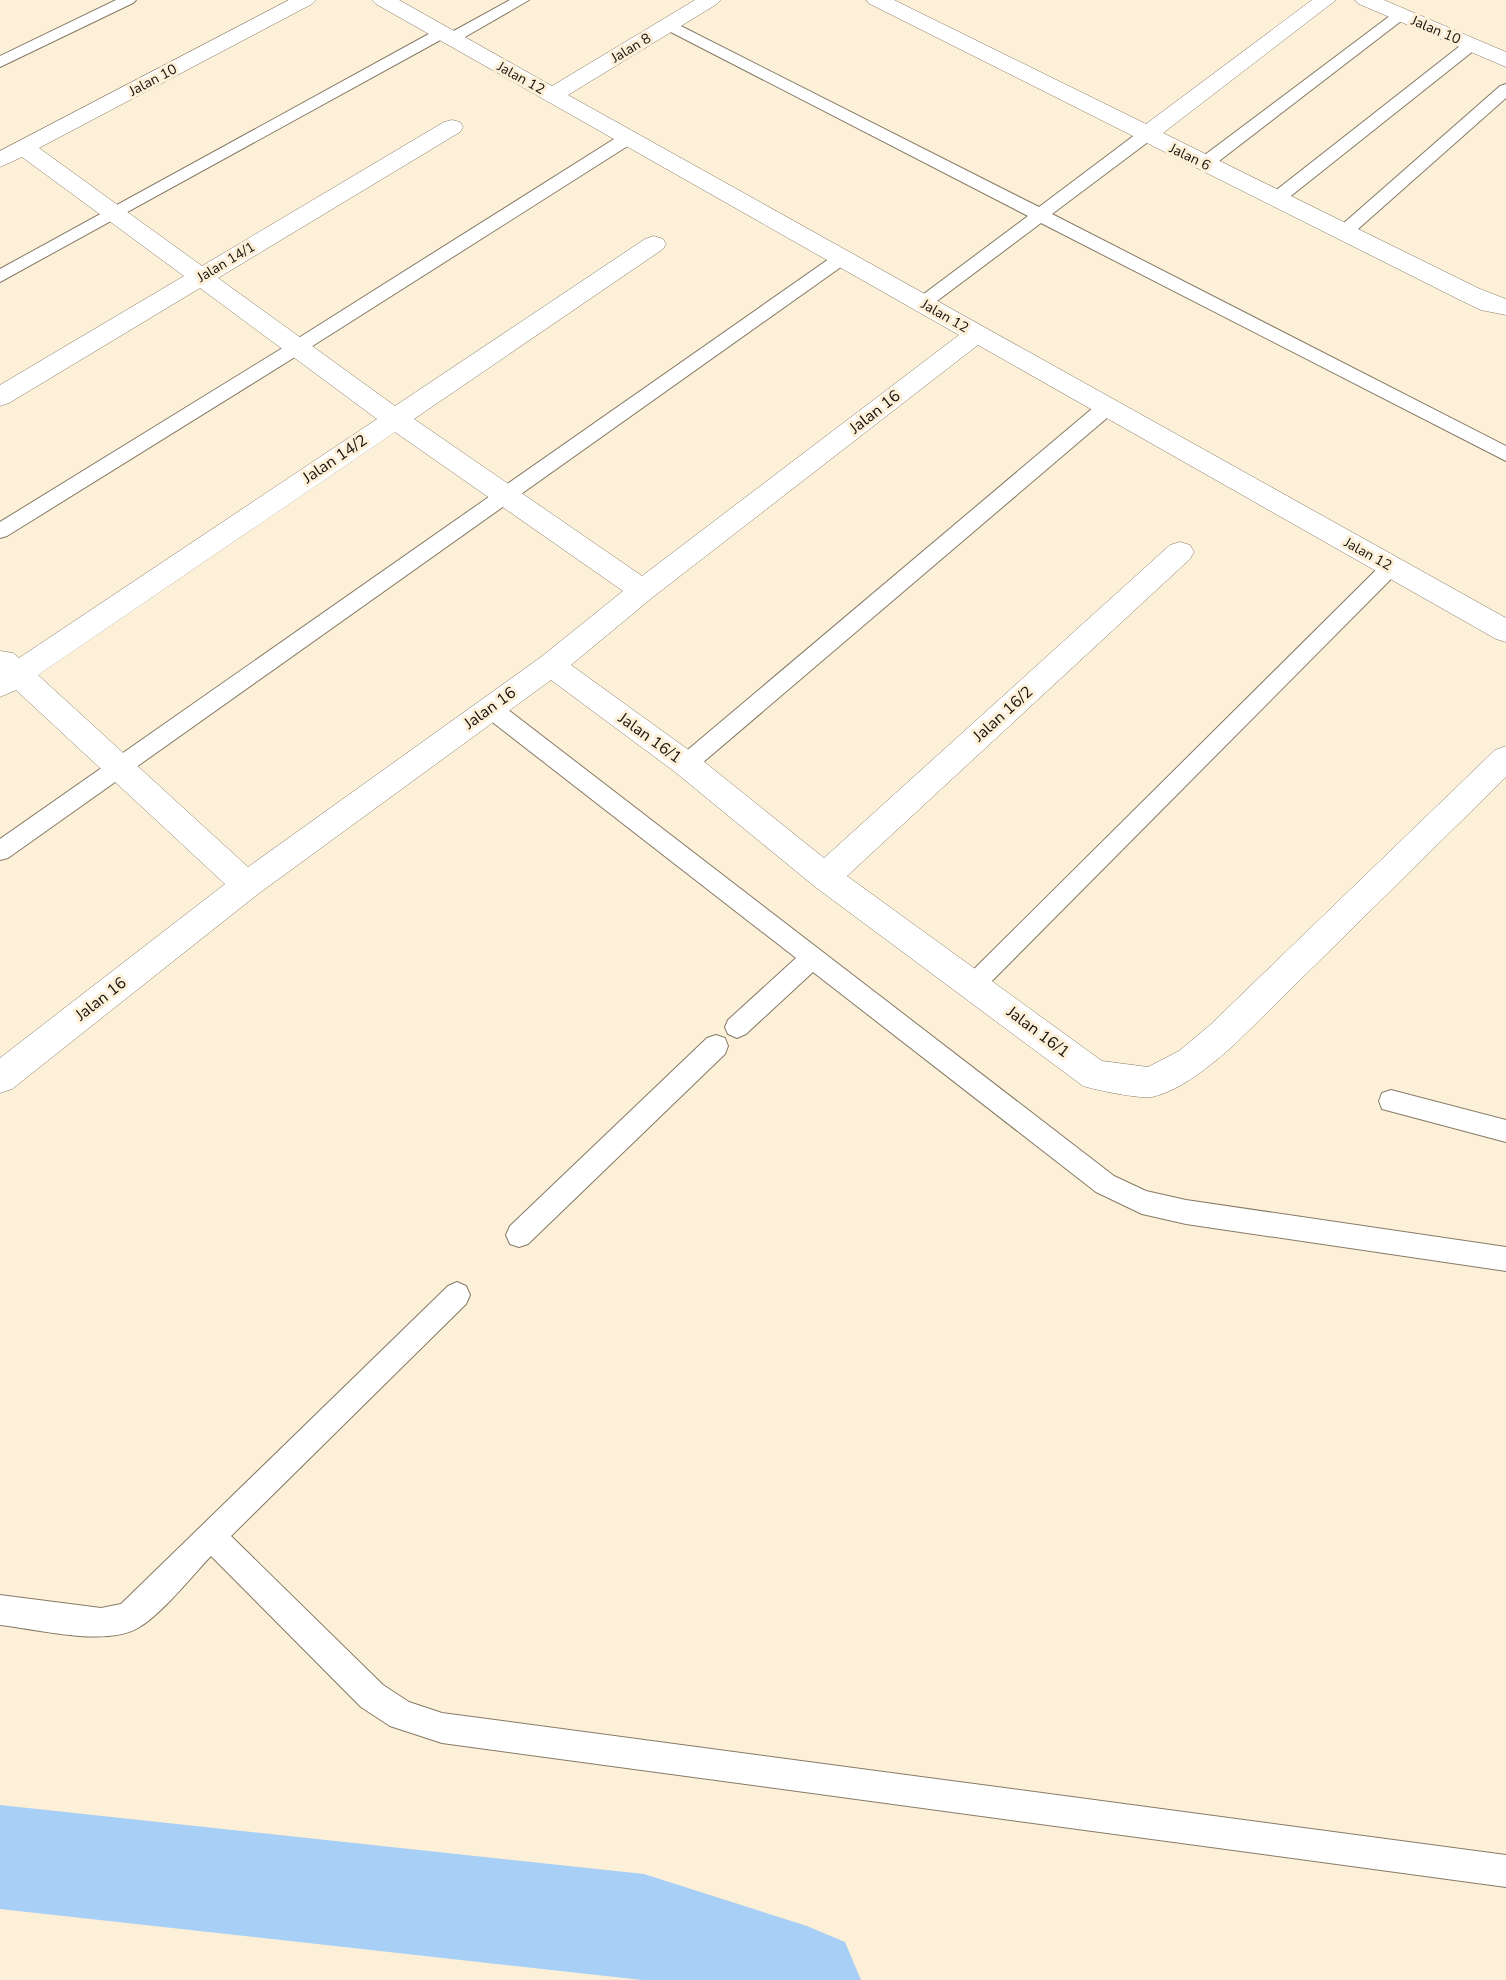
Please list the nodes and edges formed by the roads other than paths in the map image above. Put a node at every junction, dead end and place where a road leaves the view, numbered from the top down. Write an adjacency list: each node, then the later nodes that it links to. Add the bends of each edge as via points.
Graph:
1 (128, 0): 14 (lane)
2 (305, 0): 20 (street, Jalan 10)
3 (383, 0): 11 (street, Jalan 12)
4 (520, 0): 11 (lane)
5 (710, 0): 10 (street, Jalan 8)
6 (877, 0): 18 (street, Jalan 6)
7 (1325, 0): 18 (street)
8 (1375, 2): 9 (street, Jalan 10)
9 (1400, 15): 12 (street, Jalan 10); 22 (lane)
10 (669, 25): 16 (street, Jalan 8); 25 (lane)
11 (447, 36): 16 (street, Jalan 12); 24 (lane)
12 (1471, 45): 13 (street, Jalan 10); 23 (lane)
13 (1506, 60)
14 (0, 62)
15 (1506, 89): 26 (lane)
16 (552, 95): 19 (street, Jalan 12)
17 (452, 127): 30 (street, Jalan 14/1)
18 (1146, 135): 22 (street, Jalan 6); 25 (lane)
19 (628, 138): 28 (street, Jalan 12); 34 (lane)
20 (24, 148): 21 (street, Jalan 10); 24 (street)
21 (0, 160)
22 (1204, 164): 23 (street, Jalan 6)
23 (1276, 199): 26 (street, Jalan 6)
24 (113, 214): 29 (lane); 30 (street)
25 (1038, 216): 31 (lane); 38 (lane)
26 (1343, 232): 32 (street, Jalan 6, via 1471,296)
27 (654, 244): 37 (street, Jalan 14/2)
28 (842, 258): 31 (street, Jalan 12); 39 (lane)
29 (0, 276)
30 (200, 278): 34 (street); 35 (street, Jalan 14/1)
31 (922, 303): 33 (street, Jalan 12)
32 (1506, 307)
33 (976, 333): 36 (street, Jalan 12); 43 (street, Jalan 16)
34 (296, 348): 37 (street); 40 (lane)
35 (0, 397)
36 (1107, 407): 42 (street, Jalan 12); 49 (lane)
37 (395, 419): 39 (street); 46 (street, Jalan 14/2)
38 (1506, 454)
39 (503, 495): 43 (street); 50 (lane)
40 (0, 531)
41 (1180, 552): 52 (street, Jalan 16/2)
42 (1391, 567): 44 (street, Jalan 12); 55 (lane)
43 (643, 590): 45 (street, Jalan 16)
44 (1506, 631)
45 (550, 665): 47 (street, Jalan 16); 49 (street, Jalan 16/1)
46 (6, 673): 50 (street)
47 (490, 708): 53 (street, Jalan 16); 54 (lane)
48 (1506, 759): 55 (street, Jalan 16/1, via 1222,1035 1191,1062 1150,1082 1095,1075)
49 (686, 764): 52 (street, Jalan 16/1)
50 (118, 767): 51 (lane); 53 (street)
51 (0, 850)
52 (825, 877): 55 (street, Jalan 16/1)
53 (247, 885): 58 (street, Jalan 16)
54 (813, 957): 56 (lane); 62 (lane, via 1087,1171 1142,1202 1186,1212)
55 (974, 984)
56 (737, 1027)
57 (716, 1046): 61 (lane)
58 (0, 1078)
59 (1391, 1101): 60 (lane)
60 (1506, 1131)
61 (519, 1235)
62 (1506, 1259)
63 (457, 1295): 64 (lane)
64 (211, 1536): 65 (lane, via 128,1617 101,1623); 66 (lane, via 372,1696 401,1715 442,1728)
65 (0, 1610)
66 (1506, 1871)

